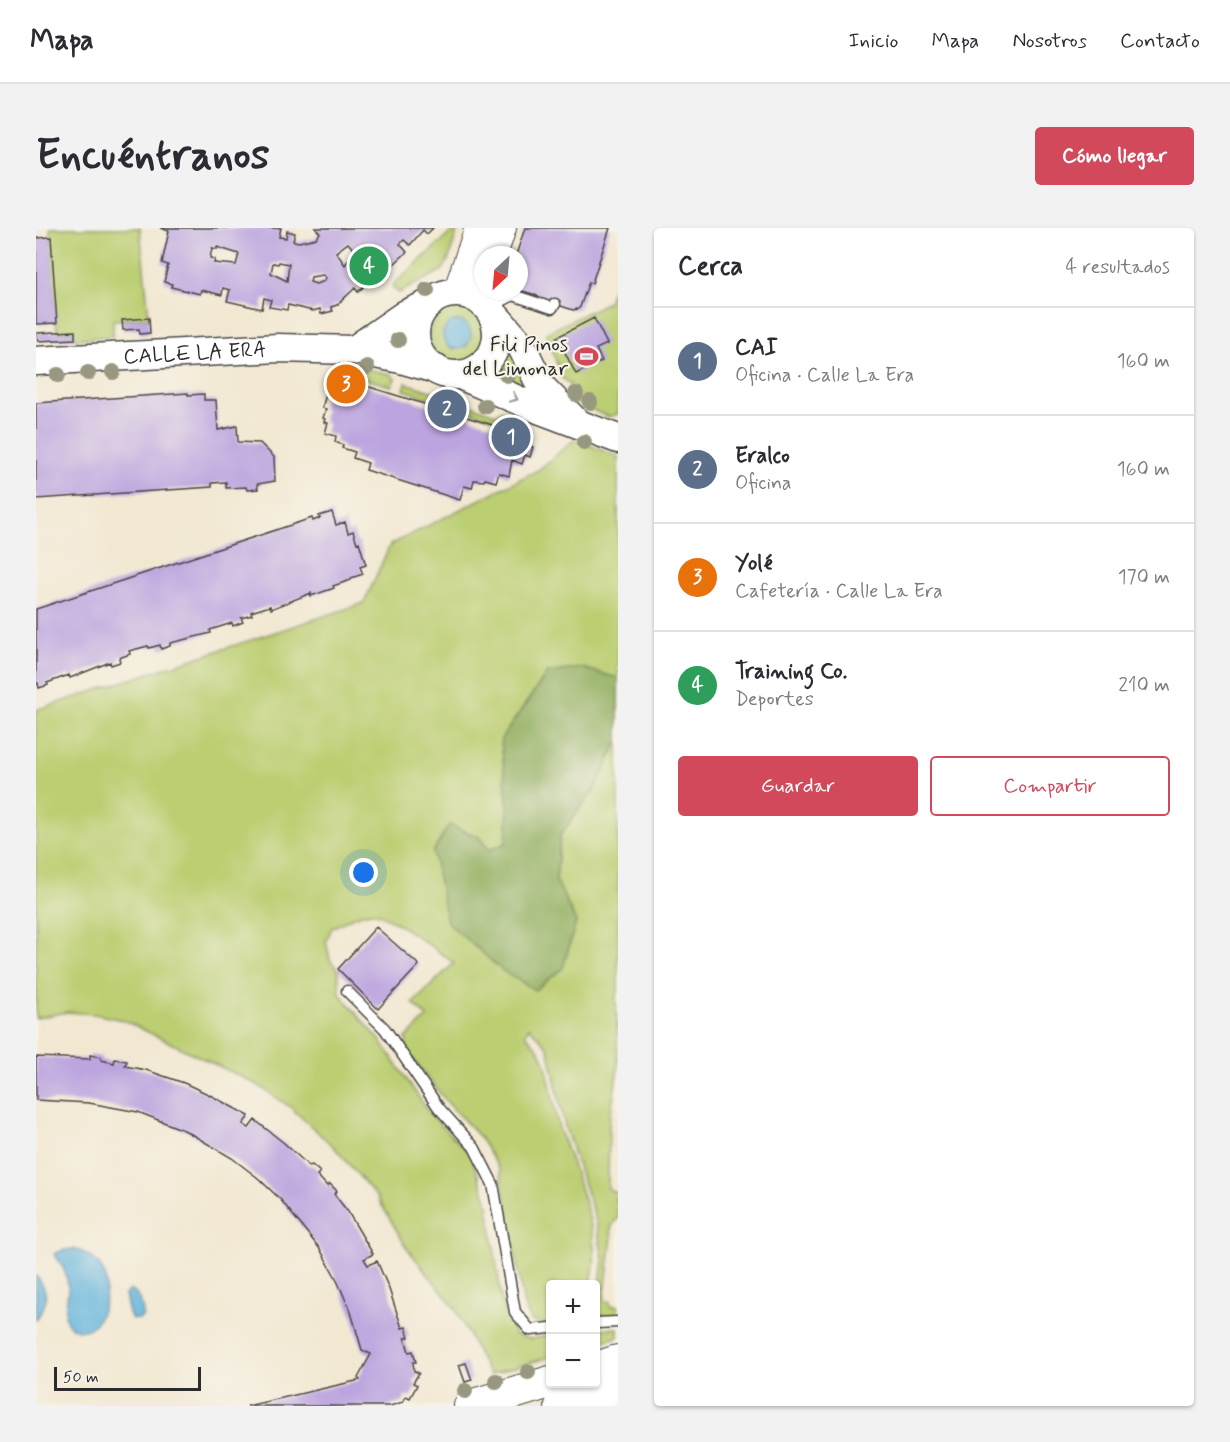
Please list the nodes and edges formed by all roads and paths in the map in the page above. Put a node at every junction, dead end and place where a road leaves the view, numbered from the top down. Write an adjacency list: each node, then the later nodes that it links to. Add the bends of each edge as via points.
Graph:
1 (478, 228): 3 (street)
2 (503, 228): 4 (street)
3 (478, 246)
4 (497, 246)
5 (474, 297): 9 (main road, via 446,295)
6 (479, 300): 13 (main road, via 495,322 498,333 494,350 474,371)
7 (480, 300): 14 (main road, via 521,345 542,388)
8 (528, 300): 10 (lane, via 552,308)
9 (429, 304): 11 (main road, via 406,314); 13 (main road, via 417,322 417,344 428,363)
10 (555, 304)
11 (354, 350): 12 (main road, CALLE LA ERA, via 278,348); 13 (main road, CALLE LA ERA)
12 (36, 361)
13 (448, 372): 14 (main road, CALLE LA ERA, one-way to 14)
14 (578, 423): 15 (main road)
15 (618, 439)
16 (347, 991): 19 (lane, via 385,1029 439,1108 474,1147 493,1184 515,1312 530,1330)
17 (618, 1322): 18 (lane)
18 (600, 1323)
19 (546, 1328)
20 (618, 1361): 21 (main road)
21 (600, 1367)
22 (546, 1383): 24 (main road)
23 (618, 1390): 25 (main road)
24 (470, 1406)
25 (561, 1406)

